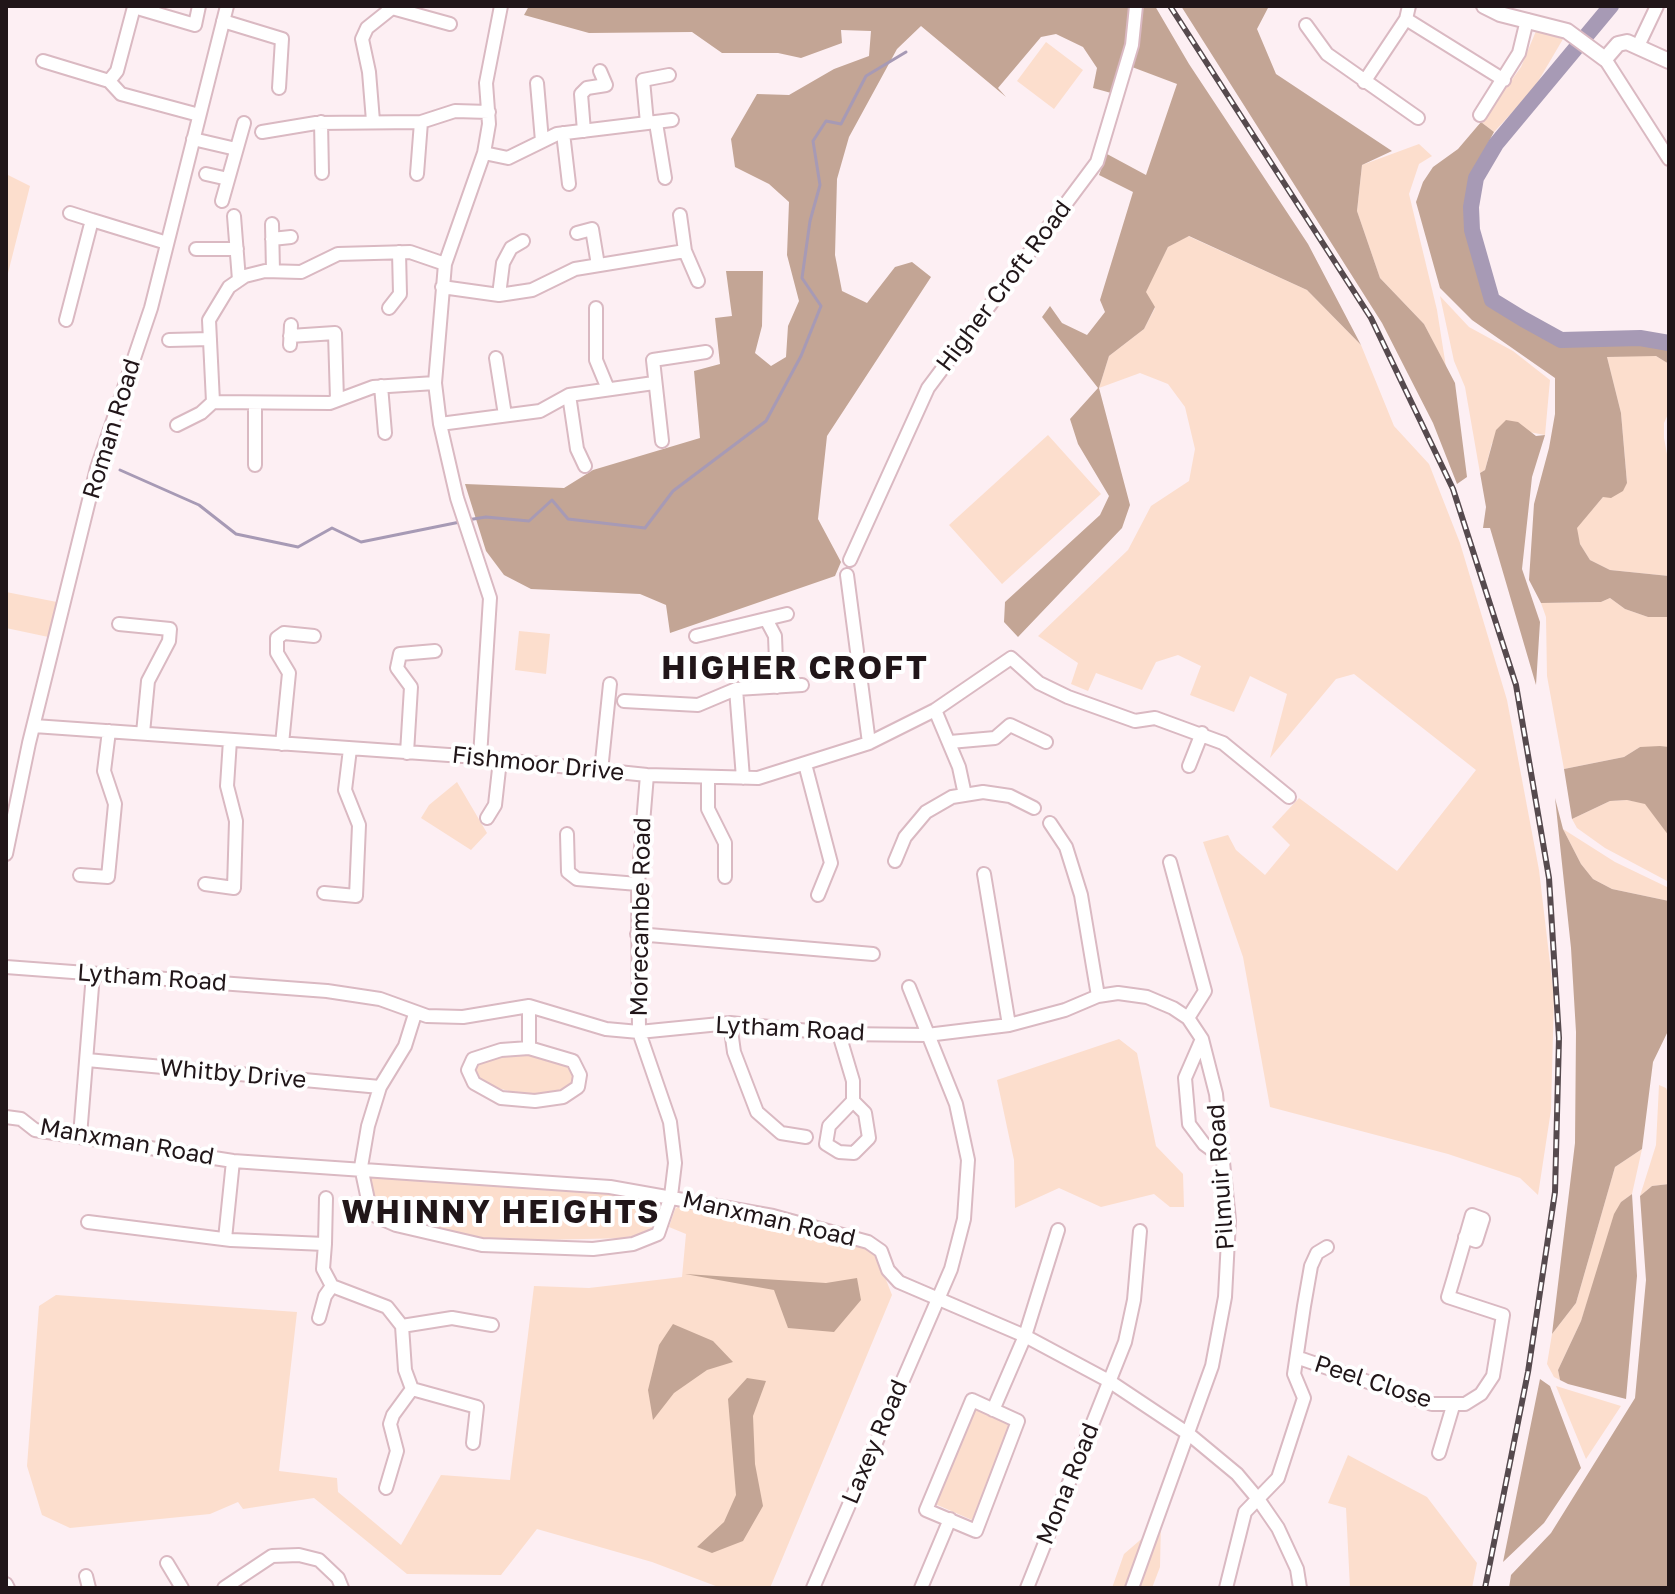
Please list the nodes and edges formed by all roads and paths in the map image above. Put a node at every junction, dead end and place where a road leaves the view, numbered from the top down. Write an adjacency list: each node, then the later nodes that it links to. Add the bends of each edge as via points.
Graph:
1 (199, 6): 19 (street, via 195,25 134,7 117,71)
2 (227, 6): 9 (street, Roman Road)
3 (501, 6): 23 (street, via 486,83)
4 (1136, 6): 92 (street, Higher Croft Road, via 1132,45 1097,162 928,388)
5 (1484, 6): 8 (main road)
6 (1657, 6): 12 (street)
7 (1408, 13): 18 (street); 20 (street)
8 (1527, 20): 13 (main road, via 1583,41); 18 (street, via 1519,53)
9 (223, 21): 22 (street, via 282,39); 24 (street, Roman Road)
10 (450, 24): 28 (street, via 392,8 367,28 362,39)
11 (1306, 25): 20 (street, via 1327,54)
12 (1638, 46): 13 (main road, via 1621,43); 15 (main road)
13 (1605, 59): 40 (street)
14 (43, 61): 19 (street)
15 (1669, 61)
16 (600, 71): 33 (street, via 606,85 581,94)
17 (669, 75): 32 (street, via 643,80)
18 (1504, 80): 25 (street)
19 (109, 81): 24 (street, via 121,94)
20 (1364, 82): 26 (street)
21 (537, 83): 37 (street)
22 (279, 88)
23 (489, 112): 30 (street, via 455,111); 39 (street)
24 (199, 115): 36 (street, Roman Road)
25 (1480, 115)
26 (1418, 118)
27 (672, 120): 32 (street)
28 (373, 121): 29 (street); 30 (street)
29 (321, 122): 34 (street); 41 (street)
30 (421, 122): 43 (street)
31 (244, 123): 38 (street)
32 (651, 123): 33 (street); 44 (street)
33 (584, 131): 35 (street)
34 (262, 132)
35 (563, 133): 37 (street); 46 (street)
36 (193, 139): 38 (street); 57 (street, Roman Road)
37 (542, 141): 39 (street, via 508,158)
38 (236, 149): 45 (street)
39 (484, 153): 62 (street)
40 (1669, 159)
41 (322, 173)
42 (206, 174): 45 (street)
43 (417, 174)
44 (665, 178)
45 (228, 179): 47 (street)
46 (569, 184)
47 (222, 201)
48 (70, 213): 51 (street)
49 (680, 215): 60 (street)
50 (234, 216): 59 (street)
51 (92, 220): 57 (street); 71 (street)
52 (272, 224): 55 (street)
53 (577, 233): 63 (street, via 592,229)
54 (291, 237): 55 (street)
55 (272, 239): 64 (street)
56 (523, 241): 68 (street, via 511,248 503,263)
57 (167, 243): 106 (street, Roman Road, via 151,308 97,468)
58 (196, 249): 59 (street)
59 (237, 249): 65 (street)
60 (685, 251): 63 (street); 66 (street)
61 (399, 252): 62 (street); 64 (street, via 338,254 301,272); 69 (street, via 400,294)
62 (445, 264): 67 (street)
63 (598, 265): 68 (street, via 575,269 532,290)
64 (273, 271): 65 (street)
65 (239, 280): 73 (street, via 216,303 209,320)
66 (698, 281)
67 (442, 287): 68 (street); 77 (street)
68 (499, 295)
69 (389, 308)
70 (596, 308): 80 (street, via 596,360)
71 (66, 320)
72 (290, 336): 82 (street, via 335,333)
73 (210, 339): 74 (street); 83 (street)
74 (169, 340)
75 (706, 352): 78 (street, via 653,360)
76 (496, 358): 85 (street)
77 (435, 383): 79 (street); 86 (street)
78 (654, 383): 80 (street); 89 (street)
79 (381, 386): 82 (street); 88 (street)
80 (608, 389): 81 (street)
81 (569, 395): 85 (street, via 540,411); 91 (street, via 577,449)
82 (337, 400): 84 (street)
83 (213, 402): 84 (street); 87 (street)
84 (255, 405): 90 (street)
85 (505, 415): 86 (street)
86 (440, 424): 117 (street, via 457,498 490,598)
87 (177, 425)
88 (385, 433)
89 (662, 441)
90 (251, 461)
91 (585, 466)
92 (850, 560)
93 (847, 575): 113 (street)
94 (787, 614): 95 (street)
95 (766, 619): 98 (street); 102 (street, via 775,636)
96 (119, 624): 108 (street, via 170,629 148,681)
97 (314, 636): 114 (street, via 284,633 277,638 277,653 289,673)
98 (696, 636)
99 (435, 651): 116 (street, via 400,654 397,668 411,687)
100 (610, 684): 121 (street)
101 (802, 685): 102 (street)
102 (777, 687): 103 (street)
103 (736, 689): 104 (street, via 698,705); 124 (street)
104 (624, 701)
105 (935, 710): 109 (street, Fishmoor Drive, via 1013,658 1039,683 1068,697 1135,721 1155,718); 111 (street); 113 (street, Fishmoor Drive)
106 (34, 726): 107 (street, Fishmoor Drive); 125 (street, Roman Road)
107 (109, 731): 108 (street, Fishmoor Drive); 136 (street, via 104,771 115,804 108,877)
108 (143, 733): 110 (street, Fishmoor Drive)
109 (1202, 733): 120 (street); 127 (street, via 1223,743)
110 (230, 740): 114 (street, Fishmoor Drive); 138 (street, via 227,786 236,821 234,888)
111 (950, 742): 112 (street, via 995,738 1010,725); 126 (street)
112 (1046, 742)
113 (869, 743): 119 (street, Fishmoor Drive)
114 (282, 744): 115 (street, Fishmoor Drive)
115 (350, 749): 116 (street, Fishmoor Drive); 140 (street, via 345,790 359,825 356,896)
116 (407, 753): 117 (street, Fishmoor Drive)
117 (480, 757): 118 (street, Fishmoor Drive)
118 (500, 760): 121 (street, Fishmoor Drive); 129 (street, via 495,805)
119 (805, 764): 124 (street, Fishmoor Drive); 141 (street, via 831,863)
120 (1189, 766)
121 (601, 771): 122 (street, Fishmoor Drive)
122 (647, 775): 123 (street, Fishmoor Drive); 139 (street, Morecambe Road)
123 (708, 778): 124 (street, Fishmoor Drive); 137 (street, via 708,809 725,843)
124 (743, 778)
125 (12, 792): 132 (street, Roman Road)
126 (965, 795): 128 (street, via 1010,796); 133 (street, via 926,812 905,837)
127 (1289, 797)
128 (1034, 808)
129 (487, 818)
130 (1050, 823): 147 (street, via 1066,847 1081,895)
131 (567, 834): 139 (street, via 568,872 577,879)
132 (6, 854)
133 (895, 861)
134 (1170, 862): 150 (street, via 1205,991)
135 (984, 874): 152 (street)
136 (80, 875)
137 (725, 877)
138 (205, 884)
139 (638, 884): 142 (street, Morecambe Road)
140 (324, 893)
141 (818, 895)
142 (637, 934): 143 (street); 153 (street, Morecambe Road)
143 (873, 954)
144 (6, 967): 145 (street, Lytham Road)
145 (93, 974): 149 (street, Lytham Road, via 327,991 380,999); 158 (street)
146 (909, 987): 155 (street, Laxey Road)
147 (1098, 996): 150 (street, Lytham Road, via 1147,997); 152 (street, Lytham Road)
148 (529, 1006): 149 (street, Lytham Road, via 463,1017); 153 (street, Lytham Road, via 606,1029); 157 (street)
149 (415, 1014): 159 (street, via 405,1046)
150 (1188, 1018): 156 (street, Pilmuir Road)
151 (730, 1023): 153 (street, Lytham Road); 154 (street, Lytham Road); 163 (street, via 734,1052 757,1112 781,1133)
152 (1009, 1025): 155 (street, Lytham Road)
153 (639, 1032): 167 (street, Morecambe Road, via 670,1122 675,1163)
154 (839, 1034): 155 (street, Lytham Road); 160 (street, via 853,1081)
155 (927, 1035): 177 (street, Laxey Road, via 956,1104 968,1160 964,1219)
156 (1202, 1039): 164 (street, Pilmuir Road, via 1216,1094); 164 (street, via 1185,1078 1189,1124)
157 (529, 1048): 157 (street, via 573,1061 580,1075 578,1087 563,1097 535,1101 501,1098 474,1083 468,1070 473,1059)
158 (87, 1060): 159 (street, Whitby Drive); 162 (street)
159 (380, 1087): 166 (street)
160 (853, 1101)
161 (6, 1117): 162 (street, Manxman Road, via 21,1119 35,1130)
162 (80, 1136): 165 (street, Manxman Road)
163 (806, 1137)
164 (1223, 1158): 187 (street, Pilmuir Road, via 1229,1220 1225,1297 1212,1366)
165 (233, 1161): 166 (street, Manxman Road); 173 (street)
166 (361, 1167): 167 (street, Manxman Road); 167 (street, Morecambe Road, via 371,1214 482,1245 593,1249 633,1244 658,1234)
167 (671, 1196): 177 (street, Manxman Road, via 868,1242 881,1251 899,1282)
168 (326, 1198): 174 (street)
169 (88, 1222): 173 (street)
170 (1058, 1230): 181 (street)
171 (1140, 1231): 183 (street, Mona Road, via 1134,1300)
172 (1465, 1237): 185 (street, Peel Close, via 1448,1297 1503,1315 1493,1376 1481,1394)
173 (225, 1239): 174 (street)
174 (325, 1244): 176 (street, via 323,1269)
175 (1327, 1247): 182 (street, via 1311,1266)
176 (332, 1286): 178 (street); 180 (street, via 387,1307)
177 (938, 1296): 181 (street, Manxman Road); 194 (street, Laxey Road)
178 (319, 1318)
179 (492, 1325): 180 (street, via 452,1318)
180 (402, 1326): 184 (street)
181 (1025, 1336): 183 (street, Manxman Road); 186 (street)
182 (1299, 1358): 185 (street, Peel Close, via 1432,1404); 191 (street, via 1294,1374 1304,1398 1278,1478)
183 (1109, 1381): 187 (street, Manxman Road); 199 (street, Mona Road)
184 (412, 1389): 188 (street, via 477,1407); 190 (street, via 390,1424 397,1451)
185 (1453, 1406): 189 (street)
186 (993, 1410): 192 (street, via 972,1400 926,1510); 192 (street, via 1018,1421 976,1531)
187 (1190, 1435): 191 (street, Manxman Road); 200 (street, Pilmuir Road)
188 (473, 1443)
189 (1439, 1453)
190 (386, 1488)
191 (1258, 1499): 201 (street, via 1245,1512); 202 (street, Manxman Road, via 1278,1528)
192 (950, 1519): 198 (street)
193 (167, 1563): 195 (street)
194 (817, 1587)
195 (182, 1588)
196 (224, 1588): 197 (street, via 272,1556 299,1555 319,1560)
197 (342, 1588)
198 (921, 1588)
199 (1027, 1588)
200 (1132, 1588)
201 (1226, 1588)
202 (1300, 1588)

